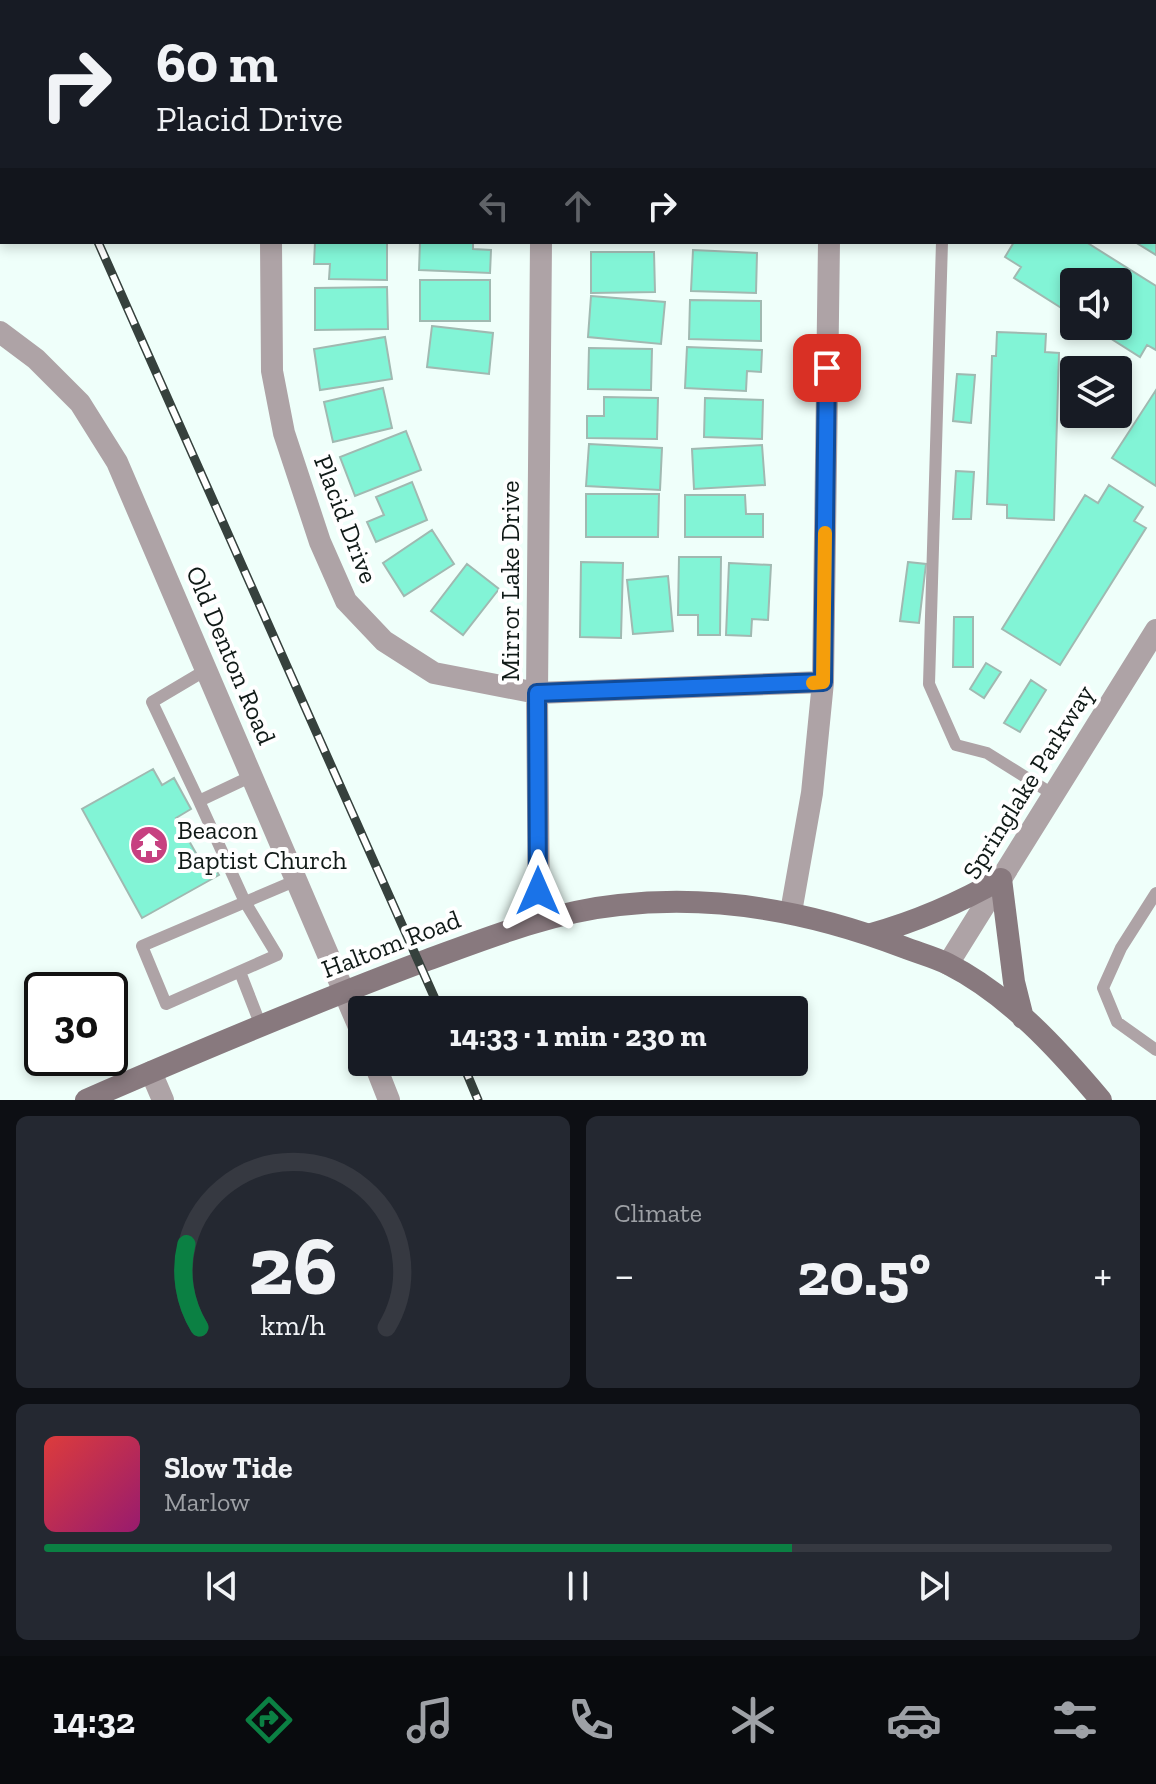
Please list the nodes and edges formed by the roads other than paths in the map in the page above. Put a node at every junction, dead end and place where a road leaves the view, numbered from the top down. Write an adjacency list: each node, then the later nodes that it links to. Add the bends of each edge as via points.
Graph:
1 (271, 244): 9 (street, Placid Drive, via 272,371 284,433 346,601 384,641 434,673)
2 (541, 244): 9 (street, Mirror Lake Drive)
3 (829, 244): 8 (street)
4 (942, 244): 11 (lane, via 929,684 956,745 987,753)
5 (0, 332): 7 (street, Old Denton Road, via 80,403 117,462)
6 (1156, 630): 11 (street, Springlake Parkway)
7 (206, 670): 10 (street, Old Denton Road); 12 (lane, via 152,702)
8 (823, 682): 9 (street, Placid Drive); 17 (street, via 812,793)
9 (537, 693): 18 (street, Mirror Lake Drive)
10 (252, 776): 12 (lane); 14 (street, Old Denton Road)
11 (1054, 795): 13 (street, Springlake Parkway)
12 (199, 801): 16 (lane)
13 (1001, 879): 19 (main road, via 931,915); 20 (street, Springlake Parkway); 24 (main road)
14 (297, 880): 16 (lane); 22 (street, Old Denton Road)
15 (1156, 893): 26 (lane, via 1103,988 1117,1022)
16 (245, 902): 21 (lane, via 277,955); 21 (lane, via 142,946 166,1004)
17 (791, 912): 18 (main road, Haltom Road, via 676,901 617,905); 19 (main road, Haltom Road)
18 (539, 920): 22 (main road, Haltom Road)
19 (871, 934): 20 (main road, Haltom Road)
20 (948, 964): 24 (main road, Haltom Road)
21 (240, 972): 25 (lane)
22 (344, 991): 23 (street, Old Denton Road); 25 (main road, Haltom Road)
23 (348, 1001)
24 (1023, 1018): 32 (main road, Haltom Road)
25 (261, 1026): 27 (main road, Haltom Road)
26 (1156, 1050)
27 (151, 1072): 29 (main road, Haltom Road); 30 (street)
28 (380, 1076): 31 (street)
29 (86, 1100)
30 (163, 1100)
31 (389, 1100)
32 (1101, 1100)

